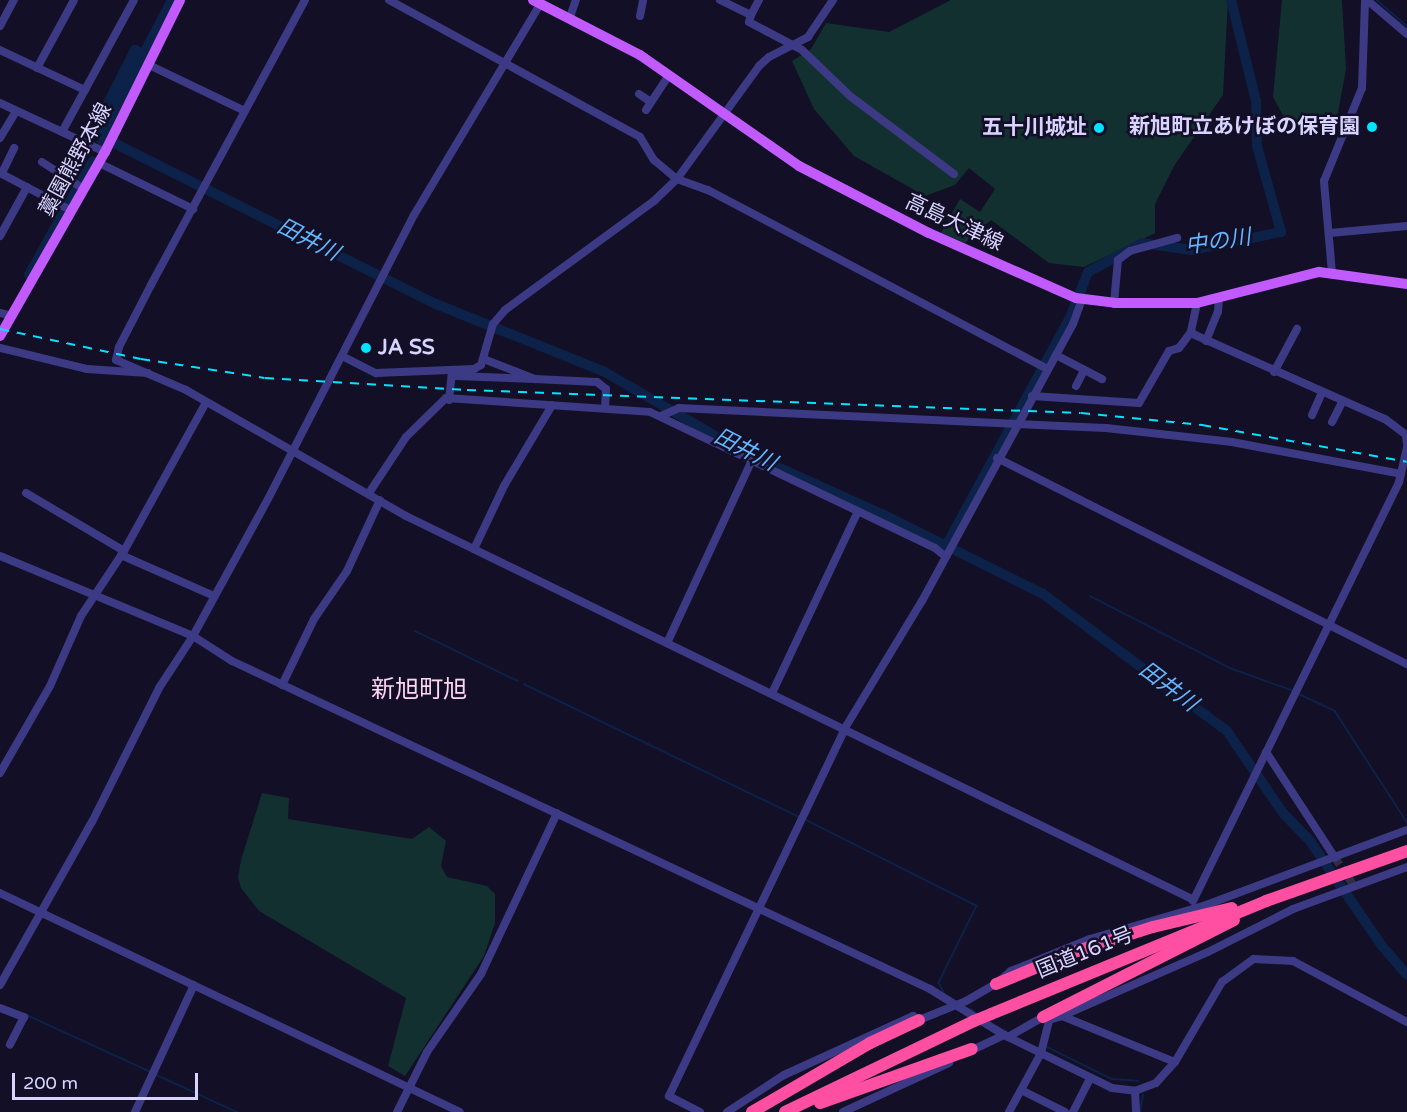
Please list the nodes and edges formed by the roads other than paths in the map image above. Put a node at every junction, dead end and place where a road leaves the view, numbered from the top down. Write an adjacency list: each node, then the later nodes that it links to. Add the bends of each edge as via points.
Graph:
1 (14, 0): 17 (street)
2 (74, 0): 23 (street)
3 (134, 0): 25 (street)
4 (180, 0): 21 (main road, 藁園熊野本線)
5 (306, 0): 31 (street)
6 (389, 0): 22 (street)
7 (576, 0): 16 (street)
8 (643, 0): 15 (street)
9 (720, 0): 14 (street)
10 (759, 0): 14 (street)
11 (833, 0): 19 (street, via 808,37)
12 (1366, 0): 18 (street); 47 (street, via 1362,88 1324,181)
13 (537, 2): 16 (main road, 高島大津線); 22 (street)
14 (751, 15): 19 (street, via 749,22)
15 (640, 16)
16 (570, 17): 24 (main road, 高島大津線)
17 (0, 26)
18 (1407, 34)
19 (795, 46): 32 (street, via 769,57); 40 (street, via 850,96)
20 (0, 50): 23 (street)
21 (149, 64): 31 (street); 36 (main road, 藁園熊野本線)
22 (505, 64): 41 (street, via 640,137 654,160); 64 (street, via 382,277)
23 (37, 68): 25 (street)
24 (669, 75): 27 (street); 32 (main road, 高島大津線)
25 (85, 90): 33 (street)
26 (639, 94): 27 (street)
27 (651, 102): 29 (street)
28 (0, 103): 30 (street)
29 (646, 110)
30 (16, 111): 33 (street); 34 (street)
31 (245, 111): 44 (street)
32 (725, 115): 41 (street); 52 (main road, 高島大津線, via 799,166 849,194)
33 (62, 132): 36 (street)
34 (0, 138)
35 (14, 148): 39 (street)
36 (107, 149): 38 (main road, 藁園熊野本線)
37 (42, 162): 42 (street)
38 (99, 163): 42 (main road, 藁園熊野本線); 44 (street)
39 (1, 173): 43 (street)
40 (954, 174)
41 (677, 179): 65 (street, via 654,201 520,298 493,324); 66 (street, via 708,190)
42 (80, 186): 45 (main road, 藁園熊野本線)
43 (27, 187): 45 (street); 48 (street)
44 (194, 210): 70 (street, via 119,346 117,360)
45 (72, 211): 57 (main road, 藁園熊野本線)
46 (1407, 226): 47 (street)
47 (1330, 233): 50 (street)
48 (0, 236)
49 (1177, 238): 54 (street, via 1130,251 1118,260)
50 (1332, 273): 51 (main road, 高島大津線); 53 (main road, 高島大津線, via 1308,273)
51 (1407, 284)
52 (1080, 298): 54 (main road, 高島大津線); 63 (street)
53 (1219, 298): 55 (main road, 高島大津線); 61 (street, via 1218,312)
54 (1114, 303): 55 (main road, 高島大津線)
55 (1197, 303): 59 (street)
56 (0, 313): 57 (street)
57 (12, 316): 60 (main road, 藁園熊野本線)
58 (1297, 329): 69 (street)
59 (1191, 332): 61 (street); 75 (street, via 1179,348 1169,351 1139,403)
60 (0, 336)
61 (1206, 341): 69 (street)
62 (0, 348): 70 (street, via 87,369)
63 (1056, 355): 66 (street); 67 (street)
64 (342, 356): 68 (street, via 376,373); 86 (street)
65 (486, 360): 68 (street, via 474,369); 71 (street)
66 (1048, 369): 75 (street)
67 (1084, 370): 72 (street); 73 (street)
68 (452, 371): 71 (street, via 456,376); 76 (street)
69 (1274, 372): 74 (street)
70 (149, 373): 78 (street, via 186,390)
71 (535, 379): 80 (street, via 597,382 606,389)
72 (1102, 379)
73 (1076, 386)
74 (1322, 393): 77 (street); 82 (street)
75 (1032, 396): 83 (street)
76 (449, 400): 79 (street); 91 (street, via 435,405 415,432 406,437)
77 (1342, 402): 84 (street); 85 (street, via 1398,426 1406,435)
78 (205, 404): 86 (street); 95 (street)
79 (552, 405): 80 (street); 94 (street, via 504,486)
80 (605, 407): 81 (street)
81 (663, 415): 83 (street, via 676,410); 88 (street)
82 (1312, 415)
83 (1017, 422): 87 (street); 89 (street, via 1232,442)
84 (1332, 422)
85 (1407, 446): 89 (street)
86 (292, 453): 91 (street); 99 (street)
87 (997, 458): 97 (street); 100 (street)
88 (752, 462): 93 (street); 102 (street)
89 (1401, 474): 100 (street)
90 (26, 493): 95 (street)
91 (369, 494): 92 (street)
92 (380, 501): 94 (street); 104 (street, via 351,564 314,619)
93 (857, 513): 97 (street, via 936,548); 105 (street)
94 (474, 549): 102 (street)
95 (122, 553): 98 (street); 99 (street)
96 (0, 556): 98 (street)
97 (946, 557): 106 (street)
98 (96, 593): 101 (street); 108 (street, via 81,616 50,686)
99 (214, 597): 101 (street)
100 (1328, 624): 103 (street); 107 (street)
101 (193, 636): 104 (street, via 231,661); 118 (street, via 159,688 92,822)
102 (668, 641): 105 (street)
103 (1407, 664)
104 (282, 685): 109 (street)
105 (773, 691): 106 (street)
106 (845, 728): 116 (street); 117 (street)
107 (1266, 752): 112 (street); 116 (street)
108 (0, 773)
109 (557, 813): 117 (street); 134 (street, via 481,974 427,1052)
110 (1407, 830): 112 (street)
111 (1407, 851): 115 (highway, 国道161号)
112 (1334, 859): 116 (street, via 1207,906)
113 (1407, 867): 124 (street, via 1247,926 1208,952)
114 (0, 894): 118 (street)
115 (1266, 901): 119 (highway, via 1153,927 1074,952); 125 (highway); 143 (highway, 国道161号, bridge, via 974,1021)
116 (1193, 903): 119 (street, via 1065,948 1011,971)
117 (760, 908): 122 (street); 140 (street, via 669,1095)
118 (40, 912): 120 (street); 121 (street)
119 (996, 984): 122 (street, via 966,1001)
120 (0, 985)
121 (194, 985): 134 (street); 137 (street)
122 (953, 1003): 126 (street); 128 (street)
123 (0, 1008): 129 (street, via 24,1017)
124 (1062, 1016): 125 (street); 132 (street)
125 (1046, 1019): 128 (street); 131 (street)
126 (919, 1020): 141 (street, via 913,1016 784,1075); 142 (highway, via 870,1043)
127 (1407, 1022): 132 (street, via 1293,961 1254,959 1222,982)
128 (1006, 1036): 130 (street); 131 (street)
129 (10, 1045)
130 (972, 1049): 144 (highway); 145 (street)
131 (1041, 1053): 133 (street); 135 (street)
132 (1175, 1062): 136 (street, via 1156,1083)
133 (1090, 1078): 136 (street, via 1112,1088); 148 (street)
134 (410, 1086): 138 (street); 139 (street)
135 (1021, 1090): 146 (street); 147 (street)
136 (1135, 1091): 149 (street)
137 (135, 1112)
138 (397, 1112)
139 (460, 1112)
140 (700, 1112)
141 (727, 1112)
142 (752, 1112)
143 (785, 1112)
144 (800, 1112)
145 (843, 1112)
146 (1009, 1112)
147 (1065, 1112)
148 (1073, 1112)
149 (1136, 1112)

